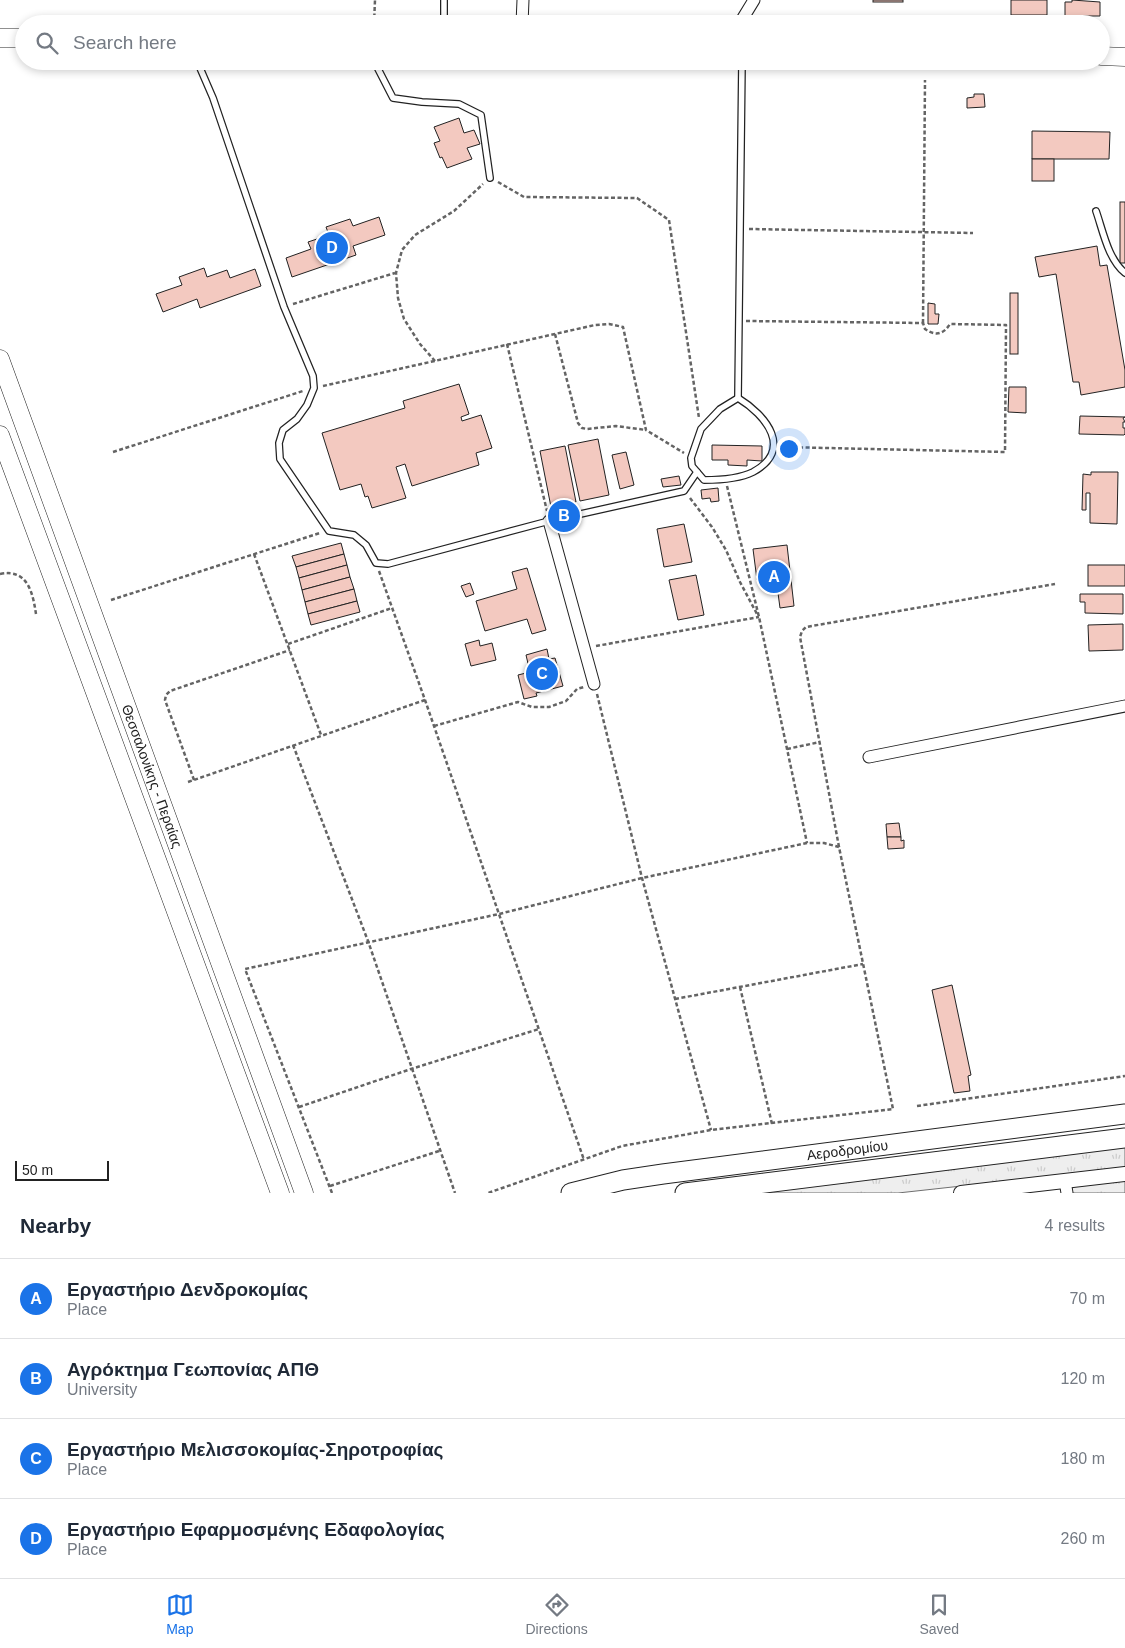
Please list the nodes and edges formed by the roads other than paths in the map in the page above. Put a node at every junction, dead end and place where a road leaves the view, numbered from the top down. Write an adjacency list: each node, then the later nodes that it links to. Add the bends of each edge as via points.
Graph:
1 (444, 0): 4 (lane)
2 (523, 0): 5 (street)
3 (754, 0): 6 (street)
4 (444, 15)
5 (522, 15)
6 (745, 15)
7 (0, 38): 8 (main road)
8 (15, 38)
9 (1110, 56): 10 (main road)
10 (1125, 57)
11 (201, 70): 21 (lane, via 284,307 313,376 314,388 307,405 283,430 279,443 280,459 329,530 354,535 366,545 376,563 388,564)
12 (379, 70): 14 (lane, via 393,98 459,104 481,115)
13 (742, 70): 18 (lane)
14 (490, 178)
15 (1096, 211): 16 (lane, via 1113,256)
16 (1125, 273)
17 (0, 359): 31 (main road, Θεσσαλονίκης - Περαίας)
18 (738, 398): 20 (lane, via 720,409 701,429 691,458); 20 (lane, via 758,412 770,428 773,448 769,458 752,472 725,480 704,480)
19 (0, 435): 30 (main road, Θεσσαλονίκης - Περαίας)
20 (697, 472): 21 (lane, via 684,491)
21 (549, 521): 22 (street)
22 (594, 684)
23 (1125, 706): 24 (street)
24 (869, 757)
25 (1125, 1114): 32 (highway, Αεροδρομίου, via 663,1174)
26 (1125, 1138): 33 (highway, Αεροδρομίου)
27 (1125, 1174): 28 (street)
28 (1066, 1187): 29 (street)
29 (1001, 1191): 34 (street)
30 (280, 1193)
31 (304, 1193)
32 (571, 1193)
33 (685, 1193)
34 (961, 1193)

